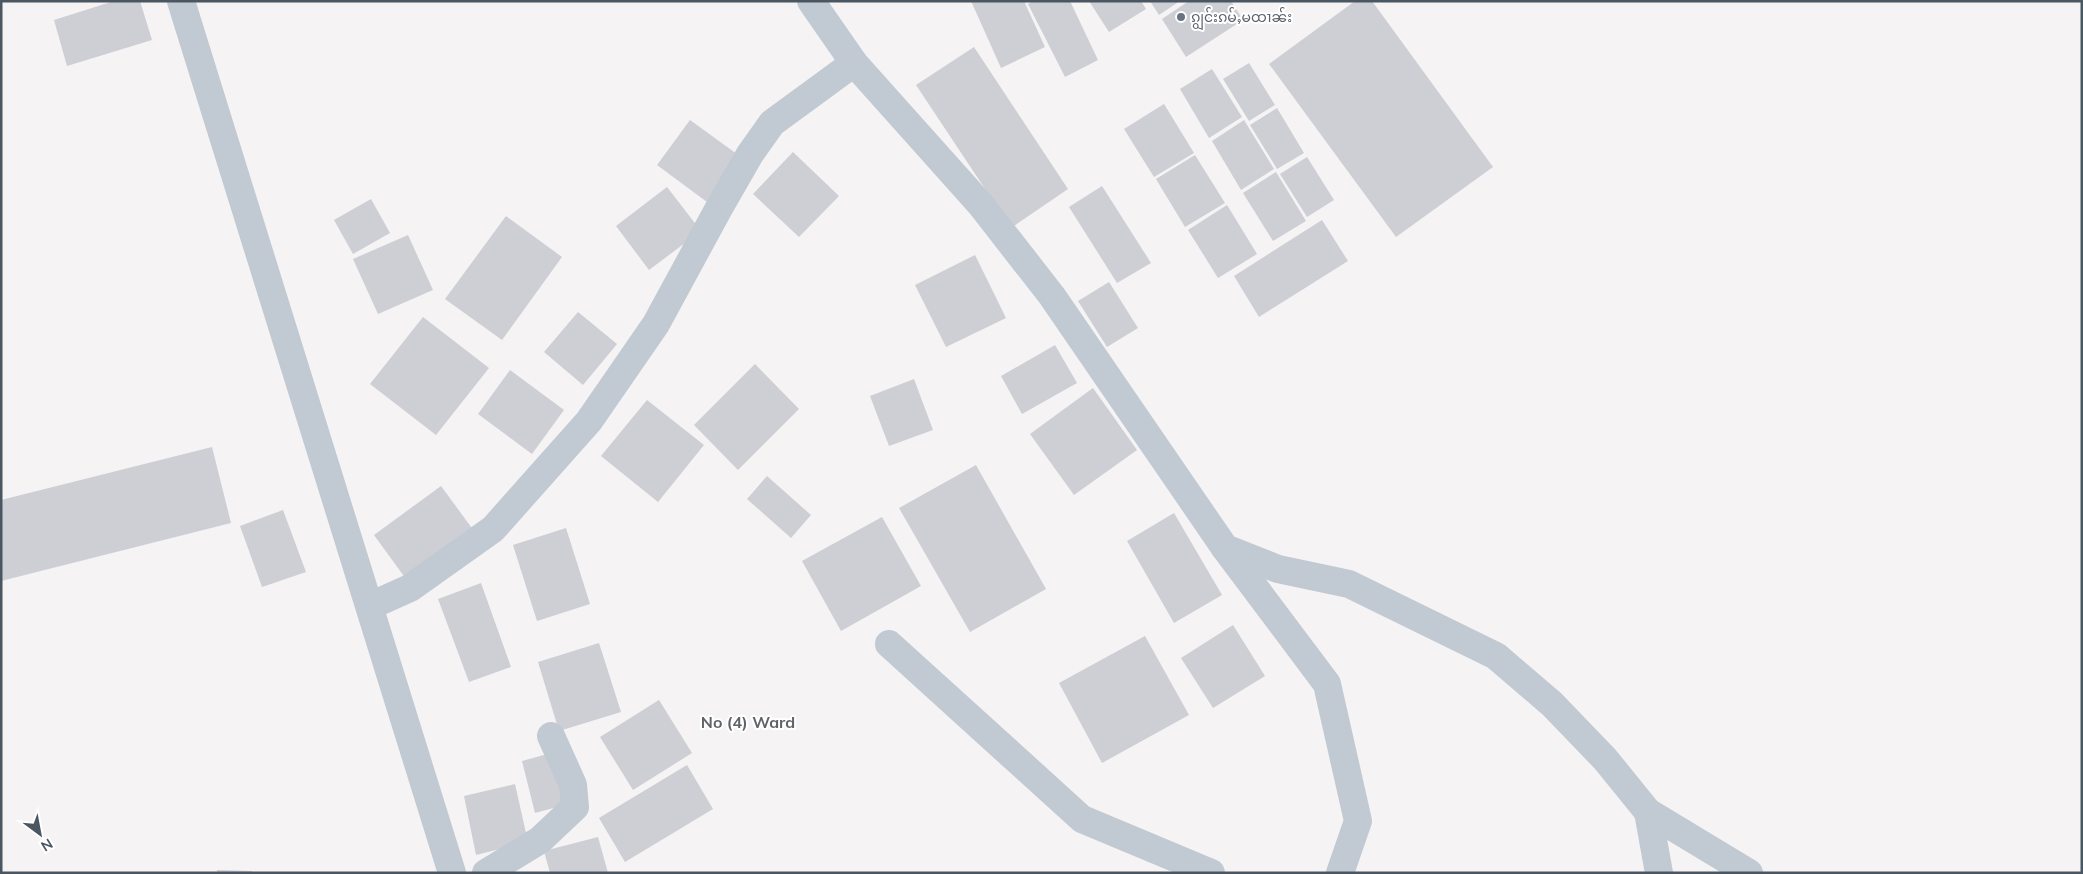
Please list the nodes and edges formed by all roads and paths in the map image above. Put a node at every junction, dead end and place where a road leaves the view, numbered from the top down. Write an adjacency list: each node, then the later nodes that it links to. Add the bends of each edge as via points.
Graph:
1 (181, 1): 5 (street)
2 (812, 1): 3 (street)
3 (854, 63): 4 (street, via 981,205 1052,296); 5 (street, via 772,123 723,200 656,324 588,422 493,529 410,588)
4 (1225, 548): 8 (street, via 1278,569 1349,584 1496,656 1552,704 1605,759); 12 (street, via 1327,684 1358,821)
5 (370, 606): 9 (street)
6 (889, 644): 11 (street, via 1082,819)
7 (551, 736): 10 (street, via 574,785 575,807 540,840)
8 (1648, 812): 13 (street); 14 (street)
9 (452, 873)
10 (486, 873)
11 (1211, 873)
12 (1340, 873)
13 (1659, 873)
14 (1749, 873)

